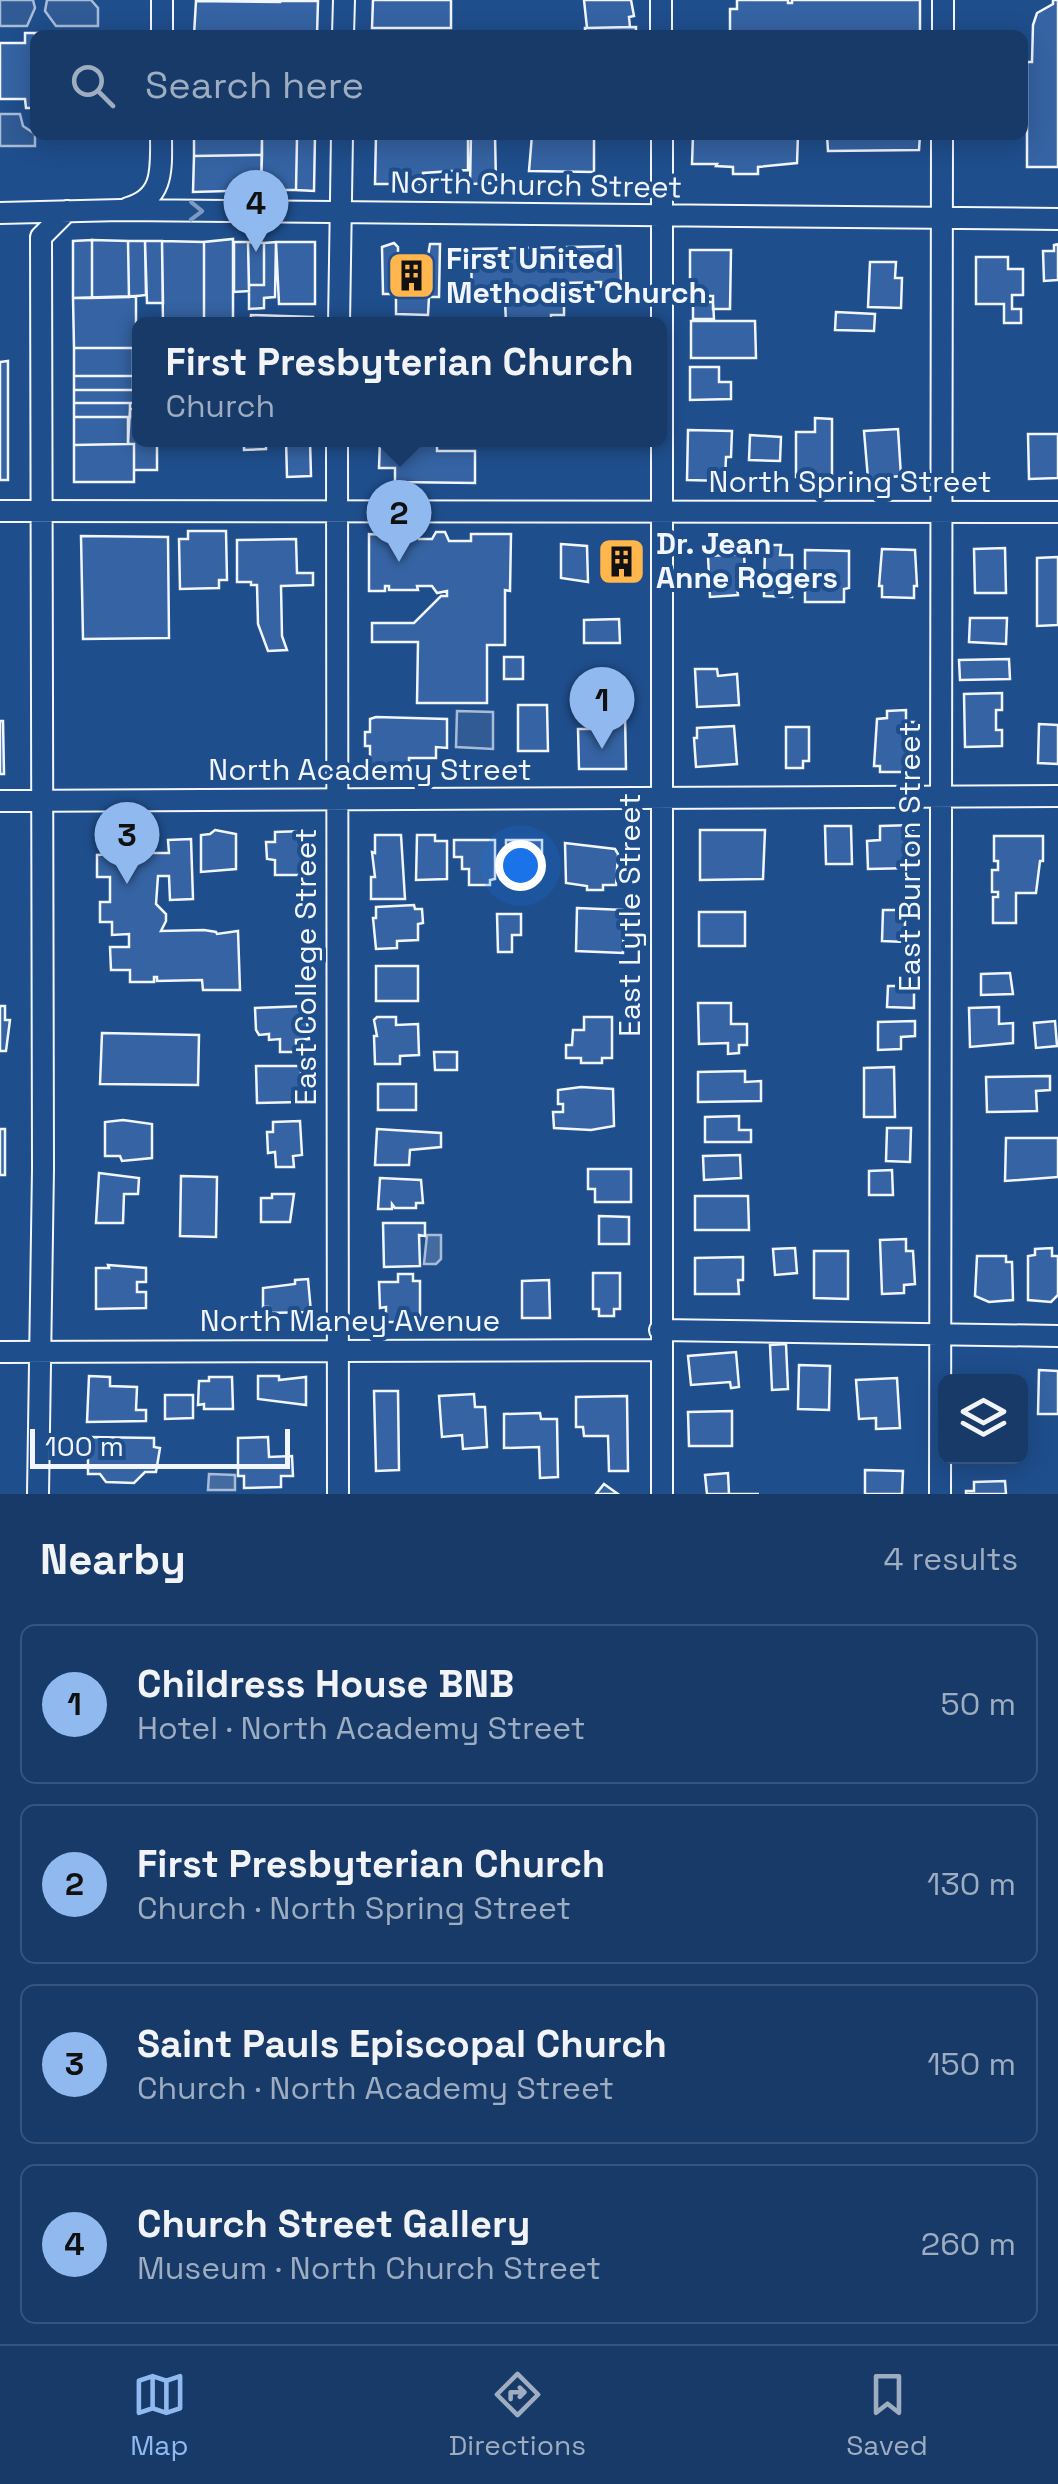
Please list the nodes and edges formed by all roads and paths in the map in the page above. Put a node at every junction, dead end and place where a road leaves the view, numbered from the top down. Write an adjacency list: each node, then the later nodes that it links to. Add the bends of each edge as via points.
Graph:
1 (162, 0): 5 (street)
2 (344, 0): 6 (street)
3 (661, 0): 7 (street)
4 (943, 0): 8 (street)
5 (162, 30)
6 (343, 30)
7 (661, 30)
8 (943, 30)
9 (162, 140): 13 (street, via 157,188 149,199)
10 (342, 140): 16 (street)
11 (662, 140): 17 (street, East Lytle Street)
12 (942, 140): 18 (street, East Burton Street)
13 (122, 210): 14 (street, North Church Street); 16 (street, North Church Street, one-way to 16)
14 (67, 211): 15 (street, North Church Street); 20 (street)
15 (7, 213): 20 (street)
16 (341, 213): 17 (street, North Church Street); 21 (street)
17 (662, 217): 18 (street, North Church Street); 22 (street, East Lytle Street)
18 (942, 219): 19 (street, North Church Street); 29 (street, East Burton Street)
19 (1058, 219)
20 (42, 237): 26 (street)
21 (339, 317)
22 (661, 317)
23 (337, 447): 27 (street, East College Street)
24 (660, 447): 28 (street, East Lytle Street)
25 (0, 510): 26 (street, North Spring Street)
26 (42, 512): 27 (street, North Spring Street); 35 (street)
27 (336, 512): 28 (street, North Spring Street); 34 (street, East College Street)
28 (659, 512): 29 (street, North Spring Street); 33 (street, East Lytle Street)
29 (939, 512): 30 (street, North Spring Street); 31 (street, East Burton Street)
30 (1058, 512)
31 (939, 794): 32 (street, North Academy Street); 33 (street, North Academy Street); 37 (street, East Burton Street)
32 (1058, 796)
33 (660, 797): 34 (street, North Academy Street); 39 (street, East Lytle Street)
34 (336, 800): 35 (street, North Academy Street); 40 (street, East College Street)
35 (43, 801): 36 (street, North Academy Street); 42 (street)
36 (0, 802)
37 (942, 1334): 38 (street, North Maney Avenue); 39 (street, North Maney Avenue); 46 (street, East Burton Street)
38 (1058, 1336)
39 (660, 1340): 40 (street, North Maney Avenue); 45 (street, East Lytle Street)
40 (337, 1351): 42 (street, North Maney Avenue); 44 (street, East College Street)
41 (0, 1352): 42 (street, North Maney Avenue)
42 (41, 1352): 43 (street)
43 (38, 1494)
44 (338, 1494)
45 (662, 1494)
46 (940, 1494)

